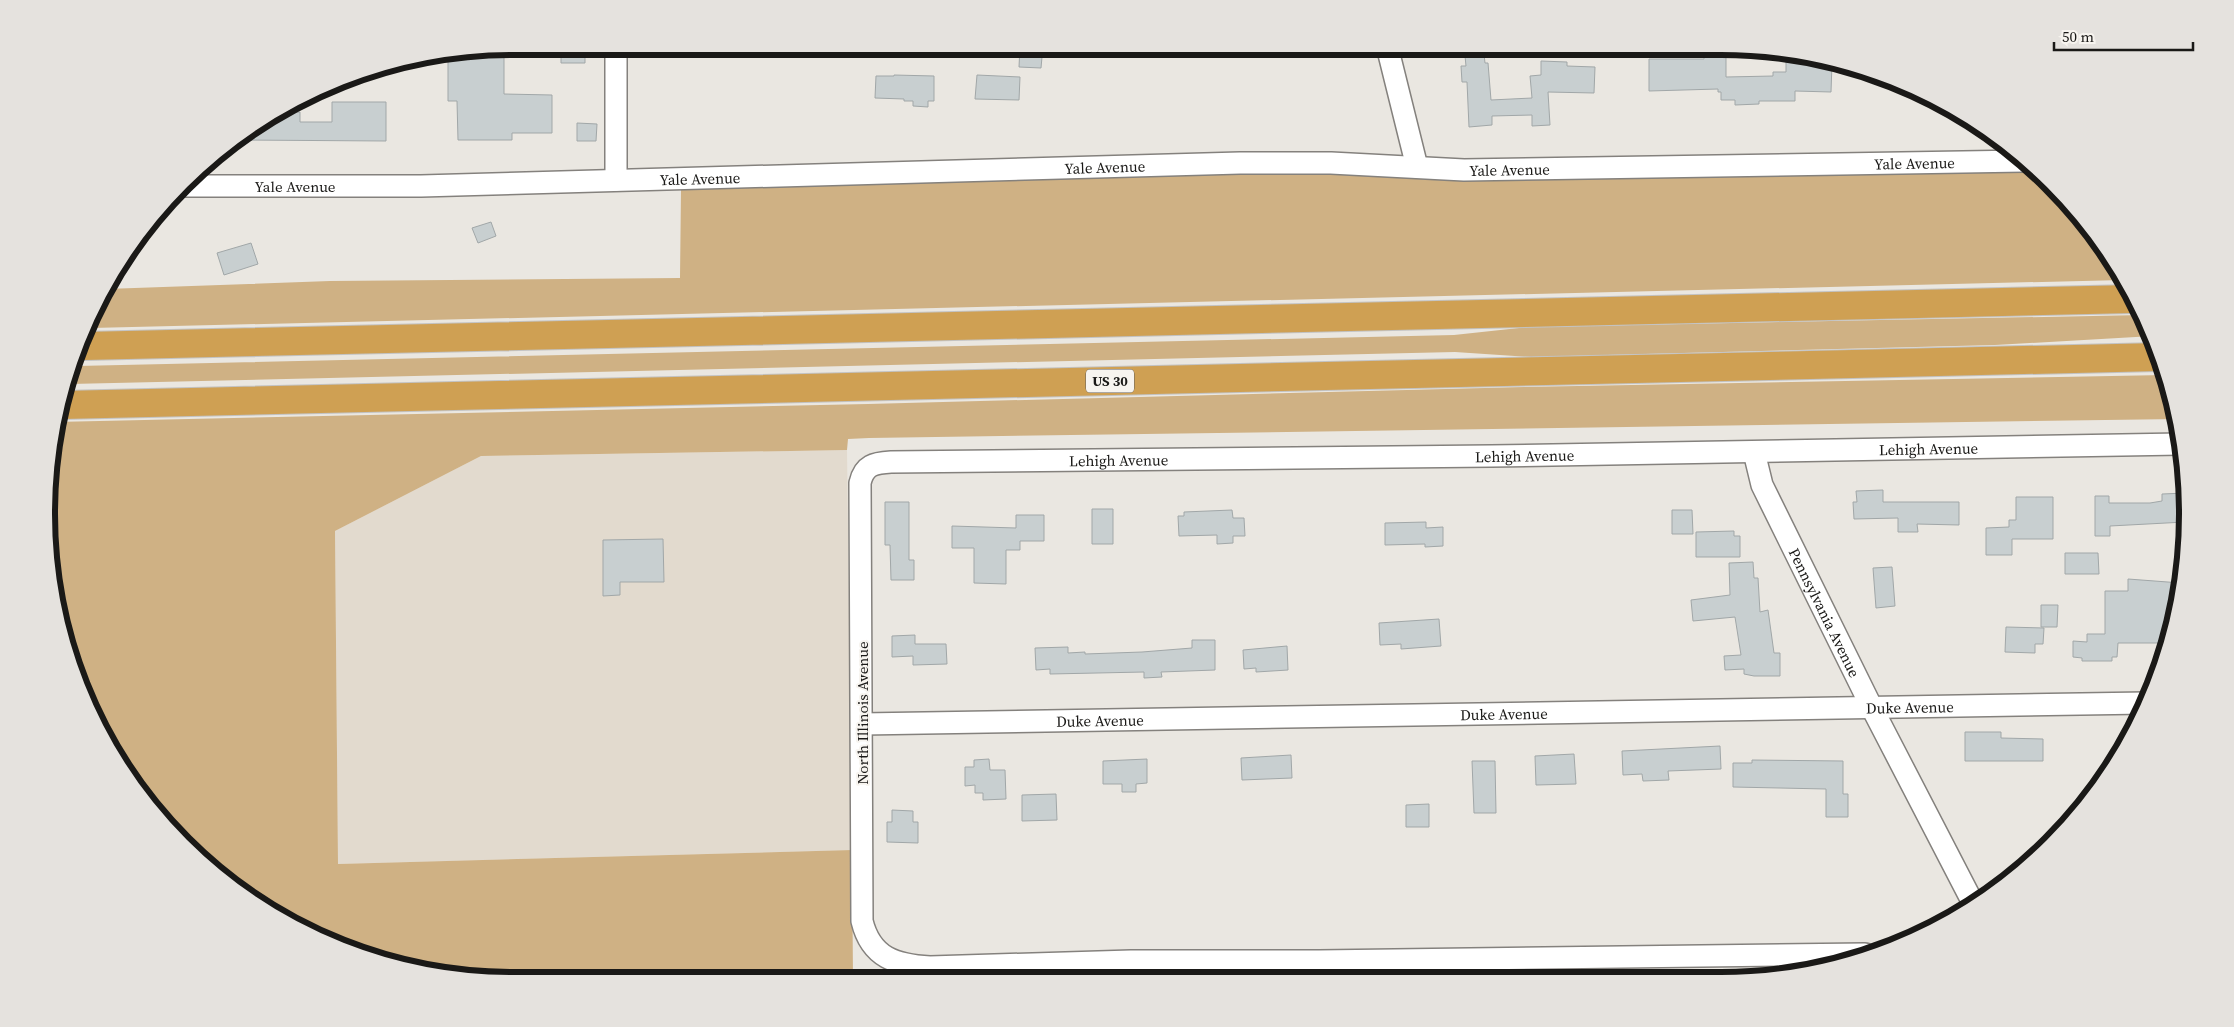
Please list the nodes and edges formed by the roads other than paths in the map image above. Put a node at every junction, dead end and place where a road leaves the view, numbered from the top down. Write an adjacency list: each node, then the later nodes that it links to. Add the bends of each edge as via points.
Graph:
1 (616, 55): 5 (street)
2 (1390, 55): 4 (street)
3 (2014, 161): 4 (street, Yale Avenue, via 1464,170)
4 (1417, 167): 5 (street, Yale Avenue, via 1240,163)
5 (616, 180): 6 (street, Yale Avenue, via 422,186)
6 (192, 186)
7 (2126, 299): 8 (highway)
8 (87, 346)
9 (2152, 357): 10 (highway, US 30)
10 (69, 405)
11 (2173, 444): 12 (street, Lehigh Avenue)
12 (1754, 452): 13 (street, Lehigh Avenue, via 891,462); 15 (street, Pennsylvania Avenue, via 1762,485)
13 (868, 466): 16 (street, North Illinois Avenue, via 862,472 860,482)
14 (2138, 703): 15 (street, Duke Avenue)
15 (1871, 706): 16 (street, Duke Avenue); 17 (street, Pennsylvania Avenue)
16 (862, 724): 18 (street, North Illinois Avenue, via 862,921 871,944 898,962 930,967)
17 (1970, 898)
18 (1845, 954)

